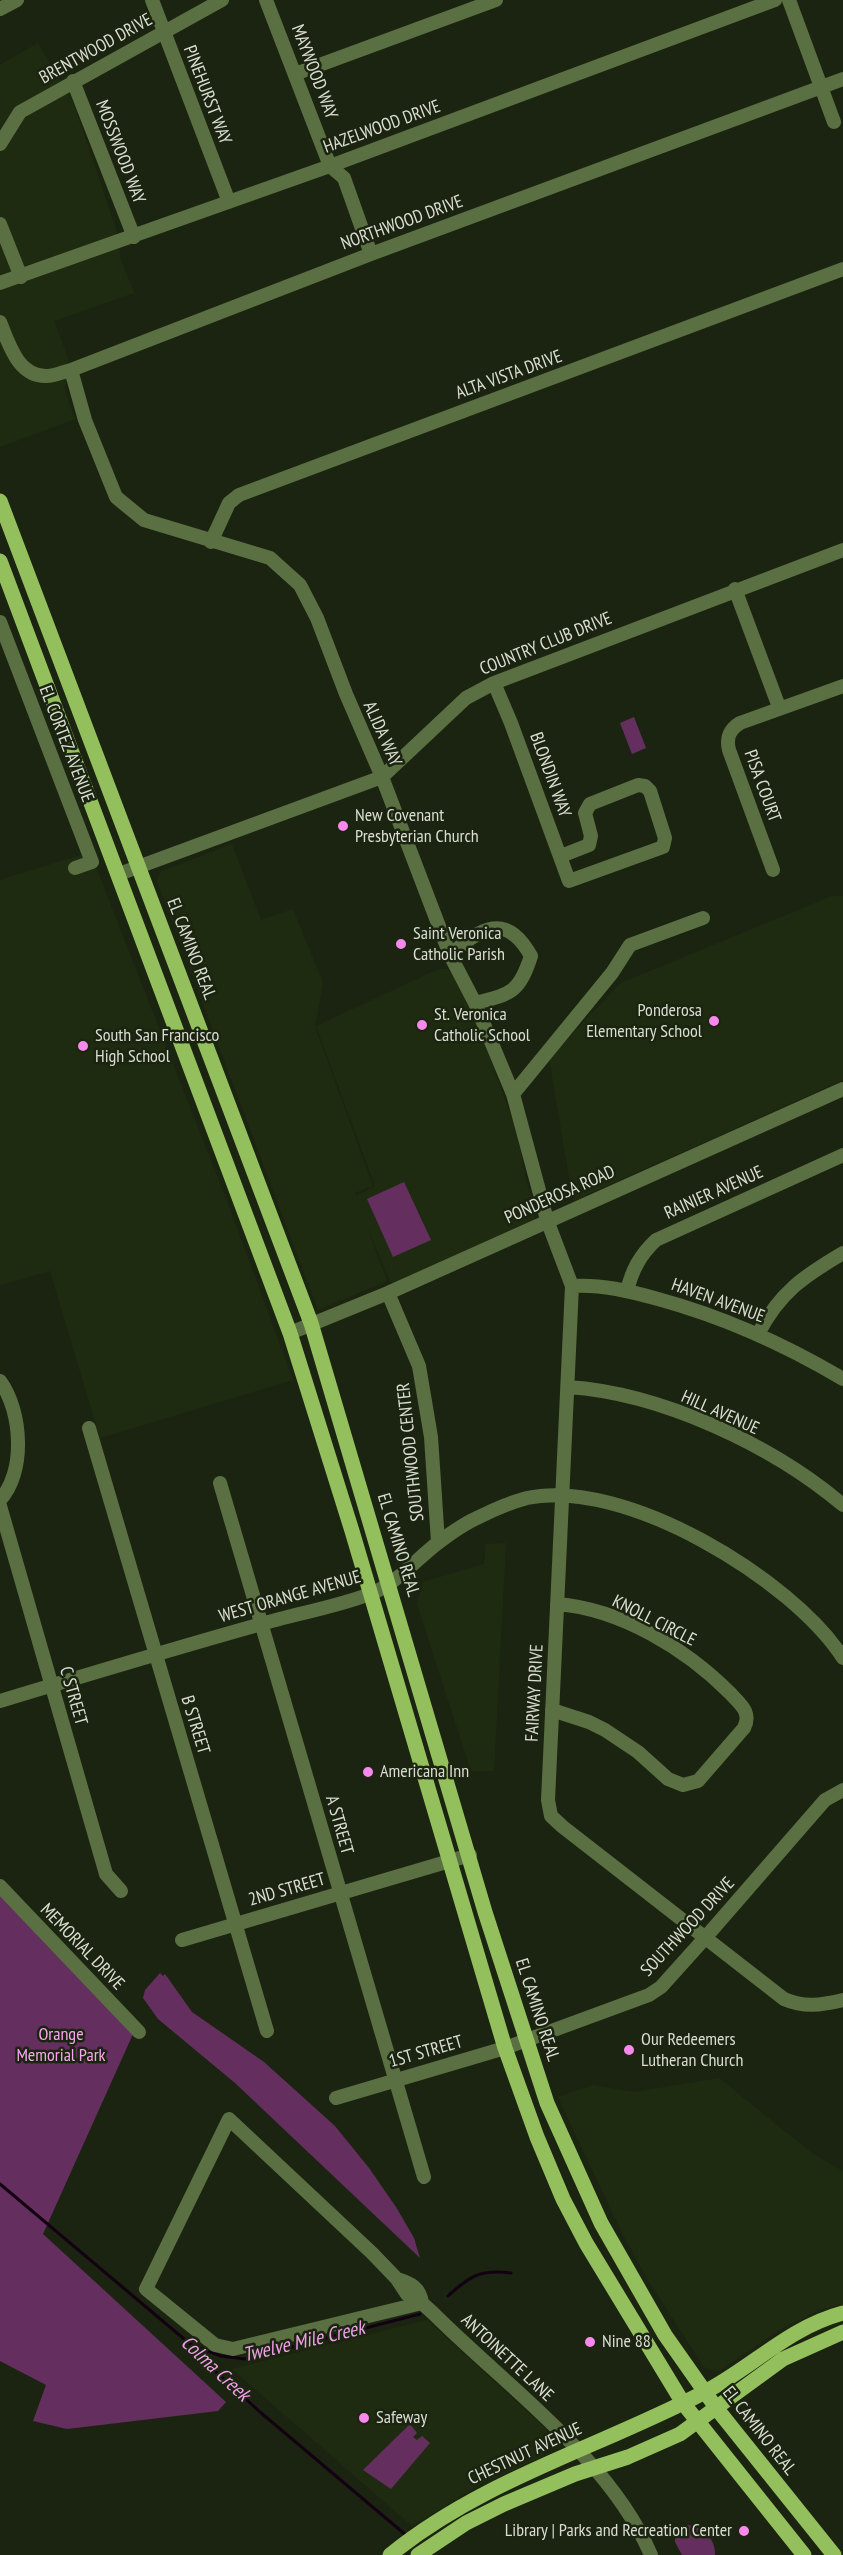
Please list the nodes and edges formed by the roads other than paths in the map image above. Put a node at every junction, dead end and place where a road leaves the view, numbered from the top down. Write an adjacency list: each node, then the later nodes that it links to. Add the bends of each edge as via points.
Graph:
1 (17, 0): 8 (street)
2 (152, 0): 9 (street, PINEHURST WAY)
3 (222, 0): 9 (street, BRENTWOOD DRIVE)
4 (266, 0): 10 (street, MAYWOOD WAY)
5 (496, 0): 10 (street)
6 (775, 0): 16 (street, HAZELWOOD DRIVE)
7 (789, 0): 13 (street)
8 (0, 9)
9 (164, 32): 12 (street, BRENTWOOD DRIVE); 17 (street, PINEHURST WAY)
10 (295, 74): 16 (street, MAYWOOD WAY)
11 (843, 79): 13 (street, NORTHWOOD DRIVE)
12 (73, 81): 15 (street, BRENTWOOD DRIVE, via 20,112); 19 (street, MOSSWOOD WAY)
13 (823, 87): 14 (street); 20 (street, NORTHWOOD DRIVE)
14 (834, 122)
15 (0, 144)
16 (330, 166): 17 (street, HAZELWOOD DRIVE); 20 (street, MAYWOOD WAY, via 344,178)
17 (228, 202): 19 (street, HAZELWOOD DRIVE)
18 (0, 224): 22 (street)
19 (134, 237): 22 (street, HAZELWOOD DRIVE)
20 (371, 254): 25 (street, NORTHWOOD DRIVE)
21 (843, 268): 27 (street, ALTA VISTA DRIVE, via 239,495 229,502)
22 (21, 277): 23 (street, HAZELWOOD DRIVE)
23 (0, 283)
24 (0, 322): 25 (street, NORTHWOOD DRIVE, via 14,358 30,372 47,376)
25 (70, 370): 27 (street, ALIDA WAY, via 116,497 144,520)
26 (0, 501): 37 (main road, EL CAMINO REAL)
27 (211, 542): 35 (street, ALIDA WAY, via 270,558 300,585)
28 (843, 550): 30 (street, COUNTRY CLUB DRIVE)
29 (0, 561): 40 (main road)
30 (735, 589): 32 (street, COUNTRY CLUB DRIVE); 34 (street)
31 (0, 622): 38 (street, EL CORTEZ AVENUE, via 92,862)
32 (494, 683): 35 (street, COUNTRY CLUB DRIVE, via 466,698); 36 (street, BLONDIN WAY)
33 (842, 689): 34 (street, PISA COURT)
34 (779, 707): 39 (street, PISA COURT, via 734,726 728,744)
35 (382, 777): 37 (street, COUNTRY CLUB DRIVE); 42 (street, ALIDA WAY)
36 (561, 856): 36 (street, BLONDIN WAY, via 569,880 663,847 665,838 648,788 638,785 590,804 585,813 591,836 589,845)
37 (139, 866): 40 (street, COUNTRY CLUB DRIVE); 52 (main road, EL CAMINO REAL)
38 (75, 868)
39 (773, 870)
40 (119, 874): 53 (main road)
41 (703, 918): 45 (street, via 630,945 612,973)
42 (450, 956): 43 (street, ALIDA WAY); 43 (street, via 474,934 490,929 511,930 524,942 531,956 524,978 510,992)
43 (475, 1003): 45 (street, ALIDA WAY)
44 (843, 1089): 47 (street, PONDEROSA ROAD)
45 (513, 1094): 47 (street, ALIDA WAY)
46 (843, 1155): 50 (street, RAINIER AVENUE, via 656,1240 639,1259)
47 (547, 1220): 49 (street, FAIRWAY DRIVE); 51 (street, PONDEROSA ROAD)
48 (843, 1253): 54 (street, via 804,1276 783,1294)
49 (572, 1286): 50 (street, HAVEN AVENUE); 57 (street, FAIRWAY DRIVE)
50 (627, 1290): 54 (street, HAVEN AVENUE, via 695,1309)
51 (388, 1293): 52 (street, PONDEROSA ROAD); 64 (street, SOUTHWOOD CENTER, via 419,1366 431,1437)
52 (310, 1323): 53 (street, PONDEROSA ROAD); 65 (main road, EL CAMINO REAL)
53 (290, 1333): 66 (main road)
54 (758, 1334): 55 (street, HAVEN AVENUE)
55 (843, 1379)
56 (0, 1381): 61 (street, via 17,1418 16,1469 9,1491)
57 (568, 1387): 60 (street, FAIRWAY DRIVE); 62 (street, HILL AVENUE, via 598,1389 643,1400 728,1432 806,1477)
58 (89, 1428): 70 (street, B STREET)
59 (220, 1483): 68 (street, A STREET)
60 (562, 1496): 64 (street, WEST ORANGE AVENUE, via 528,1498 478,1518); 67 (street, FAIRWAY DRIVE); 69 (street, WEST ORANGE AVENUE, via 634,1510 706,1542 773,1586)
61 (0, 1500)
62 (843, 1505)
63 (0, 1506): 72 (street, C STREET)
64 (438, 1542): 65 (street, WEST ORANGE AVENUE)
65 (389, 1582): 66 (street, WEST ORANGE AVENUE); 76 (main road, EL CAMINO REAL)
66 (370, 1595): 68 (street, WEST ORANGE AVENUE); 77 (main road)
67 (557, 1604): 74 (street, FAIRWAY DRIVE); 74 (street, KNOLL CIRCLE, via 611,1617 664,1642 721,1684 744,1707 748,1717 744,1728 698,1782 683,1785 668,1779 605,1730)
68 (261, 1624): 70 (street, WEST ORANGE AVENUE); 80 (street, A STREET)
69 (838, 1639): 71 (street, WEST ORANGE AVENUE)
70 (155, 1655): 72 (street, WEST ORANGE AVENUE); 81 (street, B STREET)
71 (843, 1658)
72 (51, 1686): 73 (street, WEST ORANGE AVENUE); 79 (street, C STREET, via 106,1874)
73 (0, 1701)
74 (552, 1710): 82 (street, FAIRWAY DRIVE, via 548,1800 551,1816)
75 (843, 1790): 82 (street, SOUTHWOOD DRIVE, via 825,1800)
76 (470, 1855): 77 (street, 2ND STREET); 87 (main road, EL CAMINO REAL)
77 (449, 1862): 80 (street, 2ND STREET); 88 (main road)
78 (0, 1886): 86 (street, MEMORIAL DRIVE)
79 (121, 1891)
80 (340, 1893): 81 (street, 2ND STREET); 89 (street, A STREET)
81 (236, 1924): 83 (street, 2ND STREET); 85 (street, B STREET)
82 (705, 1938): 84 (street, FAIRWAY DRIVE, via 784,1999 812,2006); 87 (street, SOUTHWOOD DRIVE, via 649,1995)
83 (182, 1940)
84 (843, 2000)
85 (267, 2031)
86 (139, 2032)
87 (525, 2040): 88 (street, 1ST STREET); 95 (main road, EL CAMINO REAL, via 547,2103 601,2223 650,2310)
88 (505, 2048): 89 (street, 1ST STREET); 96 (main road, via 563,2199)
89 (396, 2080): 90 (street, 1ST STREET); 91 (street, A STREET)
90 (336, 2098)
91 (424, 2177)
92 (422, 2303): 92 (street, ANTOINETTE LANE, via 415,2287 397,2279 229,2120 147,2289 215,2345 233,2349); 99 (street, ANTOINETTE LANE)
93 (843, 2313): 95 (main road, CHESTNUT AVENUE, via 794,2333)
94 (840, 2335): 97 (main road, CHESTNUT AVENUE, via 783,2359)
95 (705, 2393): 96 (main road, CHESTNUT AVENUE); 97 (main road, EL CAMINO REAL)
96 (683, 2403): 98 (main road); 99 (main road, CHESTNUT AVENUE)
97 (717, 2409): 98 (main road, CHESTNUT AVENUE); 105 (main road, EL CAMINO REAL)
98 (697, 2423): 100 (main road, CHESTNUT AVENUE, via 680,2434); 104 (main road)
99 (578, 2451): 100 (street, ANTOINETTE LANE); 101 (main road, CHESTNUT AVENUE, via 483,2493)
100 (596, 2468): 102 (main road, CHESTNUT AVENUE, via 504,2504 466,2523); 103 (street, ANTOINETTE LANE, via 628,2512)
101 (390, 2555)
102 (418, 2555)
103 (651, 2555)
104 (804, 2555)
105 (834, 2555)

